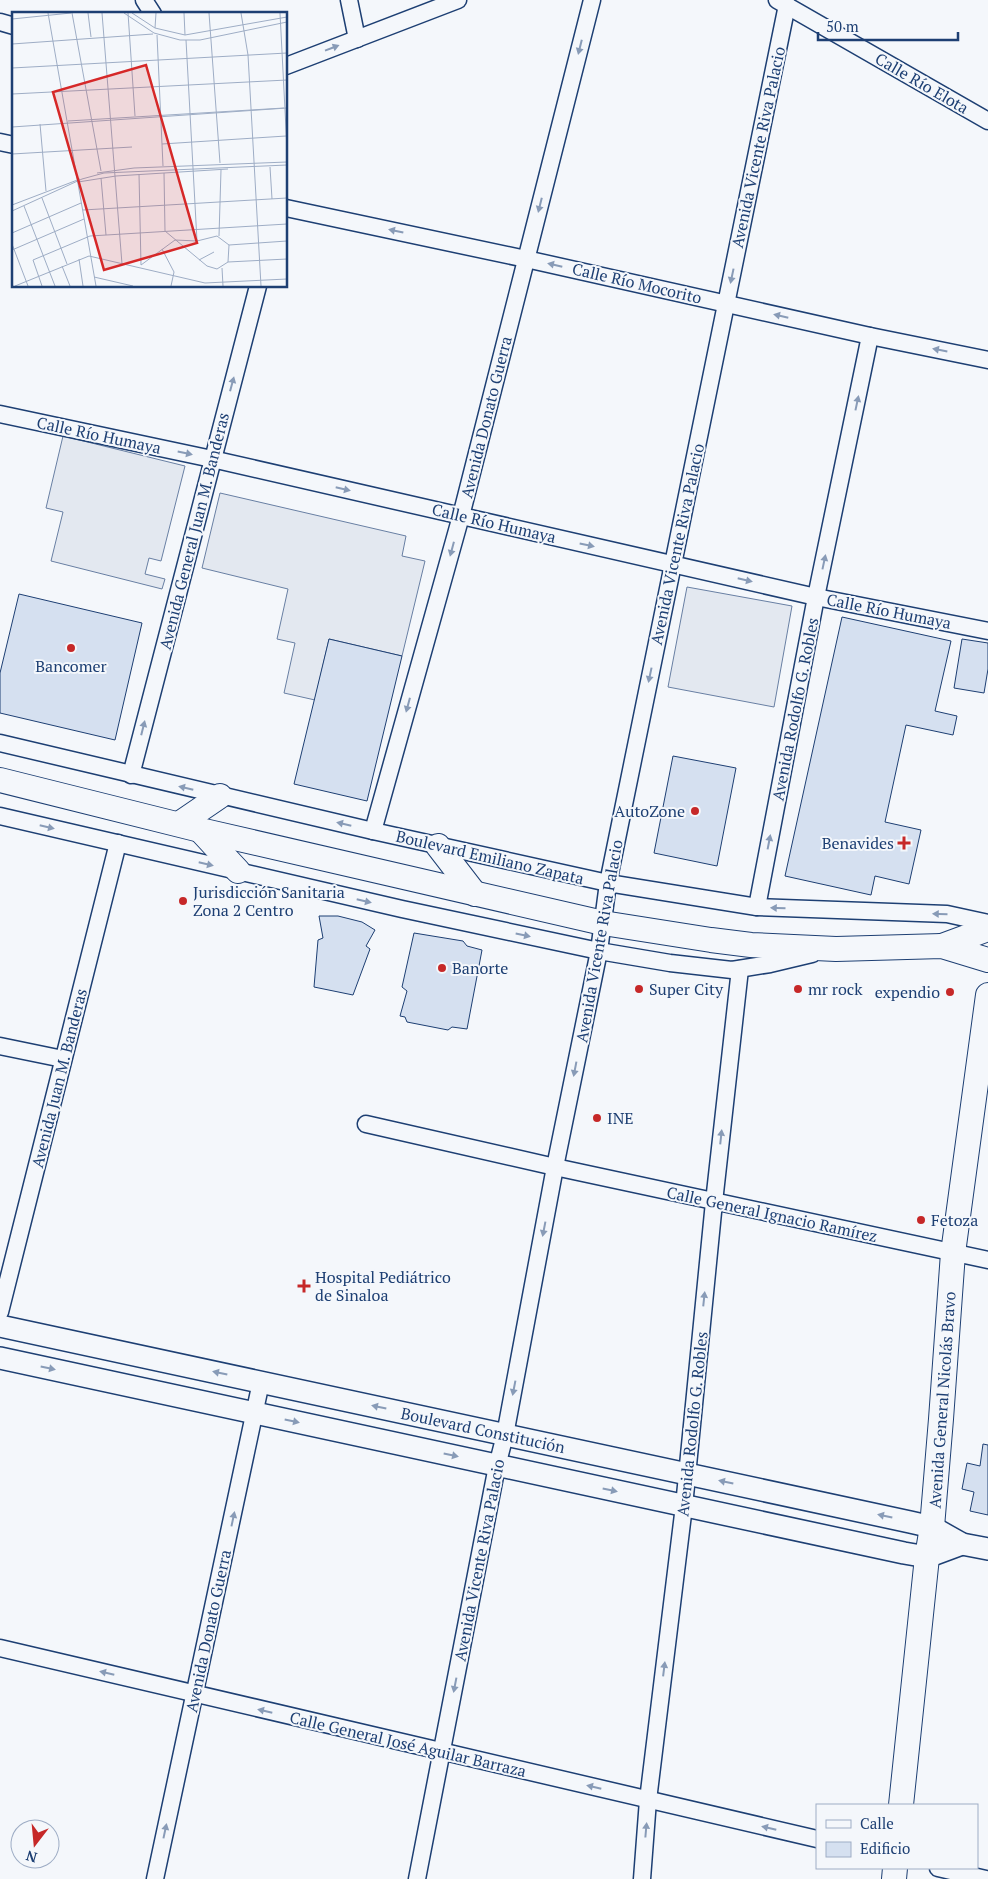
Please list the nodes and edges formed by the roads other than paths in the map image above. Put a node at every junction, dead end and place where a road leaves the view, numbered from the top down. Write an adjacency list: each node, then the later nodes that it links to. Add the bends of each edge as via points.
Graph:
1 (144, 0): 6 (street)
2 (349, 0): 7 (street)
3 (458, 0): 7 (street)
4 (592, 0): 11 (street, Avenida Donato Guerra, one-way to 11)
5 (782, 3): 9 (street, Calle Río Elota); 13 (street, Avenida Vicente Riva Palacio, one-way to 13)
6 (152, 12)
7 (357, 38): 8 (street, one-way to 7)
8 (288, 65)
9 (988, 121)
10 (288, 208): 11 (street, Calle Río Mocorito, one-way to 10)
11 (526, 259): 13 (street, Calle Río Mocorito, one-way to 11); 18 (street, Avenida Donato Guerra)
12 (257, 288): 17 (street, Avenida General Juan M. Banderas, one-way to 12)
13 (726, 303): 14 (street, Calle Río Mocorito, one-way to 13); 19 (street, Avenida Vicente Riva Palacio)
14 (870, 336): 15 (street, Calle Río Mocorito, one-way to 14); 20 (street, Avenida Rodolfo G. Robles, one-way to 14)
15 (988, 360)
16 (0, 414): 17 (street, Calle Río Humaya, one-way to 17)
17 (212, 459): 18 (street, Calle Río Humaya, one-way to 18); 23 (street, Avenida General Juan M. Banderas, one-way to 17)
18 (460, 516): 19 (street, Calle Río Humaya, one-way to 19); 28 (street, Avenida Donato Guerra, one-way to 28)
19 (673, 564): 20 (street, Calle Río Humaya, one-way to 20); 32 (street, Avenida Vicente Riva Palacio, one-way to 32)
20 (816, 597): 21 (street, Calle Río Humaya); 34 (street, Avenida Rodolfo G. Robles, one-way to 20)
21 (988, 631)
22 (0, 743): 23 (street, Boulevard Emiliano Zapata)
23 (131, 775): 25 (street, Boulevard Emiliano Zapata, one-way to 23)
24 (0, 780): 27 (main road)
25 (220, 796): 27 (main road); 28 (street, Boulevard Emiliano Zapata, one-way to 25)
26 (0, 816): 29 (street, one-way to 29)
27 (189, 827): 31 (main road); 33 (main road)
28 (373, 831): 30 (street, Boulevard Emiliano Zapata)
29 (118, 844): 31 (street, one-way to 31); 45 (street, Avenida Juan M. Banderas)
30 (438, 846): 32 (street, Boulevard Emiliano Zapata); 33 (main road)
31 (238, 871): 40 (street, one-way to 40)
32 (608, 883): 34 (street, Boulevard Emiliano Zapata); 35 (street, Avenida Vicente Riva Palacio)
33 (475, 894): 35 (main road)
34 (757, 907): 36 (street, Boulevard Emiliano Zapata, one-way to 34, via 947,914)
35 (603, 922): 39 (main road, via 727,942); 40 (street, Avenida Vicente Riva Palacio)
36 (988, 924)
37 (988, 929): 38 (main road)
38 (942, 946): 39 (main road); 41 (main road)
39 (836, 949): 42 (street)
40 (599, 951): 42 (street); 47 (street, Avenida Vicente Riva Palacio, one-way to 47)
41 (988, 960)
42 (740, 970): 48 (street, Avenida Rodolfo G. Robles, one-way to 42)
43 (988, 995): 49 (main road, Avenida General Nicolás Bravo)
44 (0, 1046): 45 (street)
45 (63, 1059): 51 (street, Avenida Juan M. Banderas)
46 (366, 1124): 47 (street, Calle General Ignacio Ramírez)
47 (555, 1167): 48 (street, Calle General Ignacio Ramírez); 56 (street, Avenida Vicente Riva Palacio, one-way to 56)
48 (714, 1202): 49 (street, Calle General Ignacio Ramírez); 58 (street, Avenida Rodolfo G. Robles, one-way to 48)
49 (953, 1253): 50 (street, Calle General Ignacio Ramírez); 60 (main road, Avenida General Nicolás Bravo)
50 (988, 1260)
51 (0, 1312)
52 (0, 1326): 54 (street, Boulevard Constitución, one-way to 52)
53 (0, 1358): 55 (street, Boulevard Constitución, one-way to 55)
54 (261, 1382): 55 (street, Avenida Donato Guerra); 56 (street, Boulevard Constitución, one-way to 54)
55 (255, 1413): 57 (street, Boulevard Constitución, one-way to 57); 65 (street, Avenida Donato Guerra, one-way to 55)
56 (505, 1435): 57 (street, Avenida Vicente Riva Palacio); 58 (street, Boulevard Constitución)
57 (497, 1466): 59 (street, Boulevard Constitución, one-way to 59); 66 (street, Avenida Vicente Riva Palacio, one-way to 66)
58 (686, 1474): 59 (street, Avenida Rodolfo G. Robles); 60 (street, Boulevard Constitución, one-way to 58)
59 (684, 1506): 63 (street, Boulevard Constitución, via 904,1554); 67 (street, Avenida Rodolfo G. Robles, one-way to 59)
60 (932, 1527): 61 (street, Boulevard Constitución); 63 (main road, Avenida General Nicolás Bravo)
61 (962, 1544): 62 (street, Boulevard Constitución); 63 (street, Boulevard Constitución)
62 (988, 1549)
63 (927, 1556): 68 (main road, Avenida General Nicolás Bravo)
64 (0, 1648): 65 (street, Calle General José Aguilar Barraza, one-way to 64)
65 (195, 1694): 66 (street, Calle General José Aguilar Barraza, one-way to 65); 71 (street, Avenida Donato Guerra, one-way to 65)
66 (442, 1752): 67 (street, Calle General José Aguilar Barraza, one-way to 66); 72 (street, Avenida Vicente Riva Palacio)
67 (648, 1800): 69 (street, Calle General José Aguilar Barraza, one-way to 67); 73 (street, Avenida Rodolfo G. Robles, one-way to 67)
68 (901, 1804)
69 (816, 1839)
70 (942, 1869): 74 (street)
71 (155, 1879)
72 (418, 1879)
73 (642, 1879)
74 (986, 1879)

